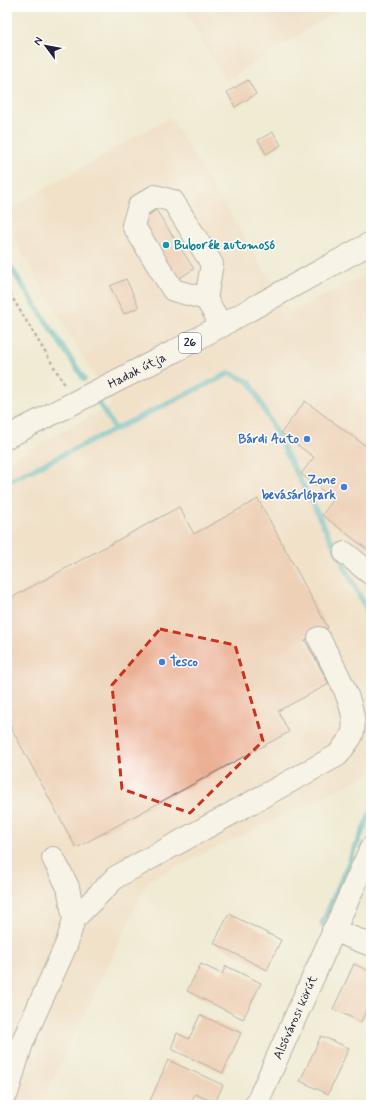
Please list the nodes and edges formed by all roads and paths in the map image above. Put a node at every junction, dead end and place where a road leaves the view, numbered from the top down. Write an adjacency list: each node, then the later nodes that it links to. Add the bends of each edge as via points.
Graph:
1 (371, 243): 4 (main road, Hadak útja / 26)
2 (7, 289): 5 (path)
3 (206, 299): 3 (main road, via 212,264 173,201 155,196 139,206 133,225 173,290); 4 (main road)
4 (222, 326): 5 (main road, Hadak útja / 26)
5 (75, 402): 6 (main road, Hadak útja / 26)
6 (7, 438)
7 (345, 553): 8 (main road)
8 (371, 574)
9 (319, 638): 12 (main road, via 354,714 351,736 338,755 116,878)
10 (371, 848): 13 (main road, Alsóvárosi körút)
11 (53, 858): 12 (main road, via 68,887)
12 (74, 918): 15 (main road, via 68,943)
13 (333, 930): 14 (main road); 18 (main road, Alsóvárosi körút)
14 (371, 945)
15 (22, 1043): 16 (main road); 17 (main road)
16 (7, 1065)
17 (7, 1093)
18 (256, 1105)

